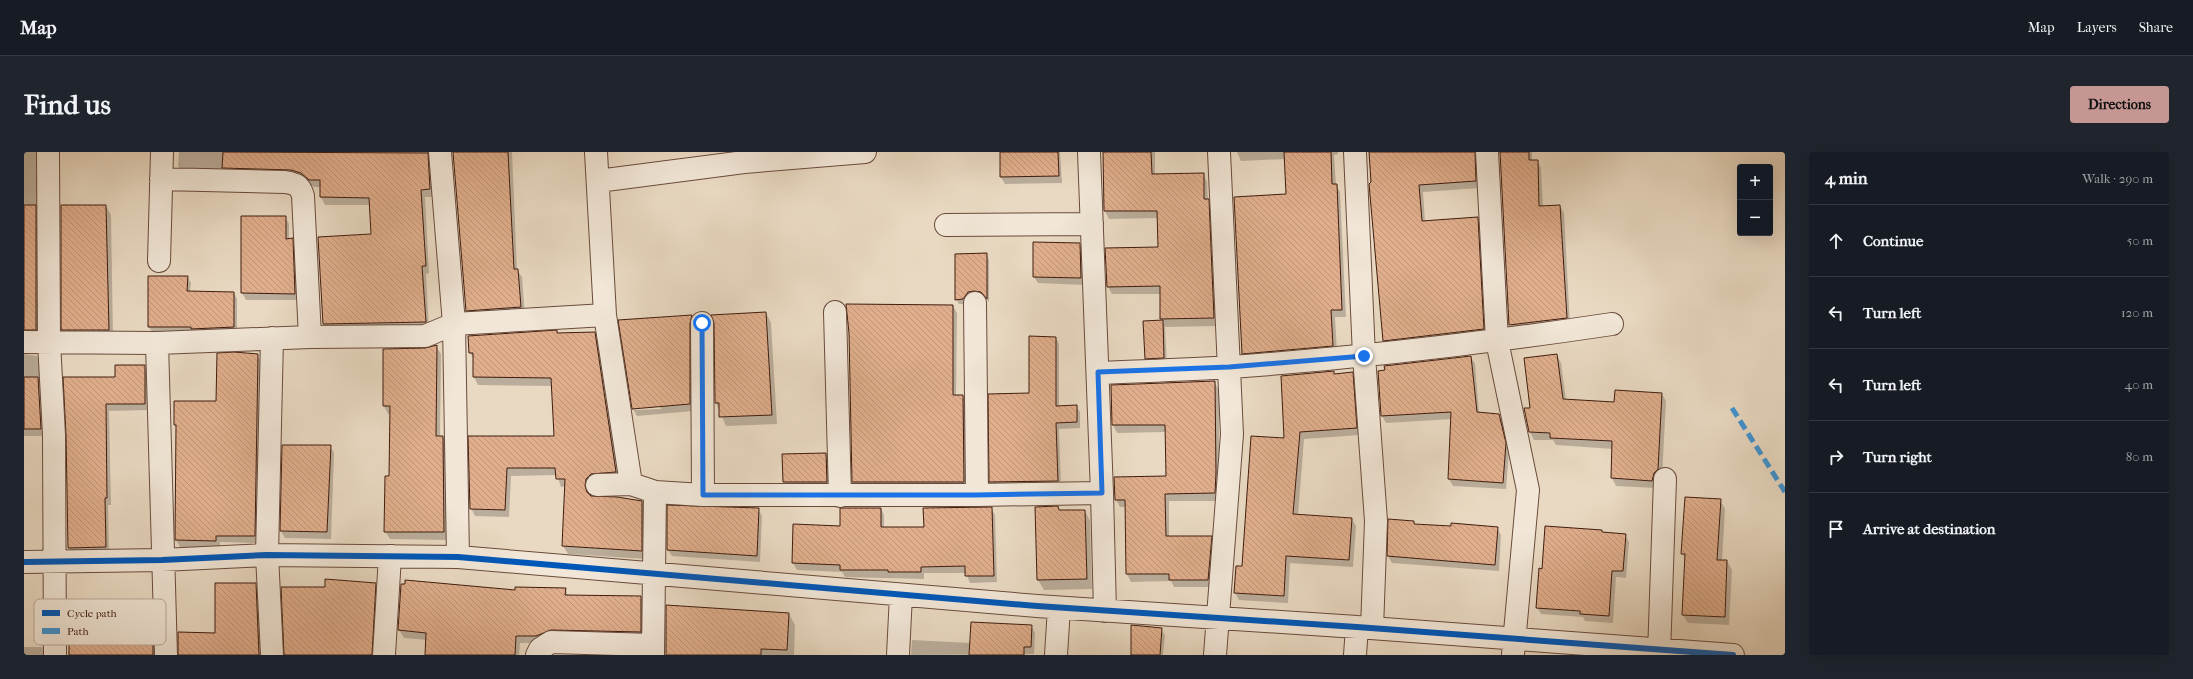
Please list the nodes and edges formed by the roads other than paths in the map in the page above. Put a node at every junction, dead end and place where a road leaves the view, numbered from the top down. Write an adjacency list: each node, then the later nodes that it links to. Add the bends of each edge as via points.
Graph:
1 (48, 152): 26 (street)
2 (162, 152): 11 (street)
3 (440, 152): 20 (street)
4 (596, 152): 12 (street)
5 (865, 152): 10 (street)
6 (1089, 152): 13 (street)
7 (1219, 152): 29 (street)
8 (1355, 152): 28 (street)
9 (1486, 152): 24 (street)
10 (743, 157): 12 (street)
11 (161, 179): 15 (street); 22 (street, via 279,182 295,184 300,188)
12 (598, 181): 18 (street)
13 (1092, 224): 14 (street); 30 (street)
14 (946, 225)
15 (159, 261)
16 (975, 303): 37 (street)
17 (835, 312): 38 (street)
18 (605, 315): 20 (street); 32 (street)
19 (702, 323): 36 (street)
20 (454, 324): 22 (street, via 425,336); 41 (street)
21 (1612, 324): 24 (street)
22 (310, 337): 23 (street)
23 (272, 338): 27 (street); 39 (street)
24 (1497, 341): 28 (street); 55 (street, via 1528,490)
25 (24, 342): 26 (street)
26 (49, 342): 27 (street); 44 (street, via 54,434)
27 (157, 343): 42 (street)
28 (1364, 356): 29 (street); 52 (street, via 1376,521)
29 (1229, 367): 30 (street); 51 (street, via 1232,434)
30 (1098, 372): 35 (street)
31 (1665, 480): 57 (street)
32 (631, 484): 33 (street); 34 (street)
33 (597, 485)
34 (656, 492): 36 (street); 45 (street)
35 (1102, 493): 37 (street); 50 (street)
36 (703, 495): 38 (street)
37 (976, 495): 38 (street)
38 (840, 496)
39 (267, 556): 40 (street); 42 (street); 60 (street)
40 (390, 556): 41 (street); 61 (street)
41 (458, 557): 45 (street)
42 (162, 560): 44 (street); 48 (street)
43 (24, 562): 44 (street)
44 (54, 562): 47 (street)
45 (655, 574): 46 (street); 56 (street)
46 (901, 595): 49 (street); 63 (street)
47 (54, 599)
48 (164, 599)
49 (1059, 608): 50 (street); 64 (street)
50 (1105, 611): 51 (street)
51 (1218, 619): 52 (street); 65 (street)
52 (1364, 627): 55 (street); 66 (street)
53 (55, 645): 58 (street)
54 (166, 645): 59 (street)
55 (1514, 647): 57 (street)
56 (653, 650): 62 (street, via 551,642 540,649)
57 (1659, 652): 67 (street)
58 (55, 655)
59 (166, 655)
60 (272, 655)
61 (384, 655)
62 (537, 655)
63 (898, 655)
64 (1056, 655)
65 (1215, 655)
66 (1355, 655)
67 (1733, 655)

